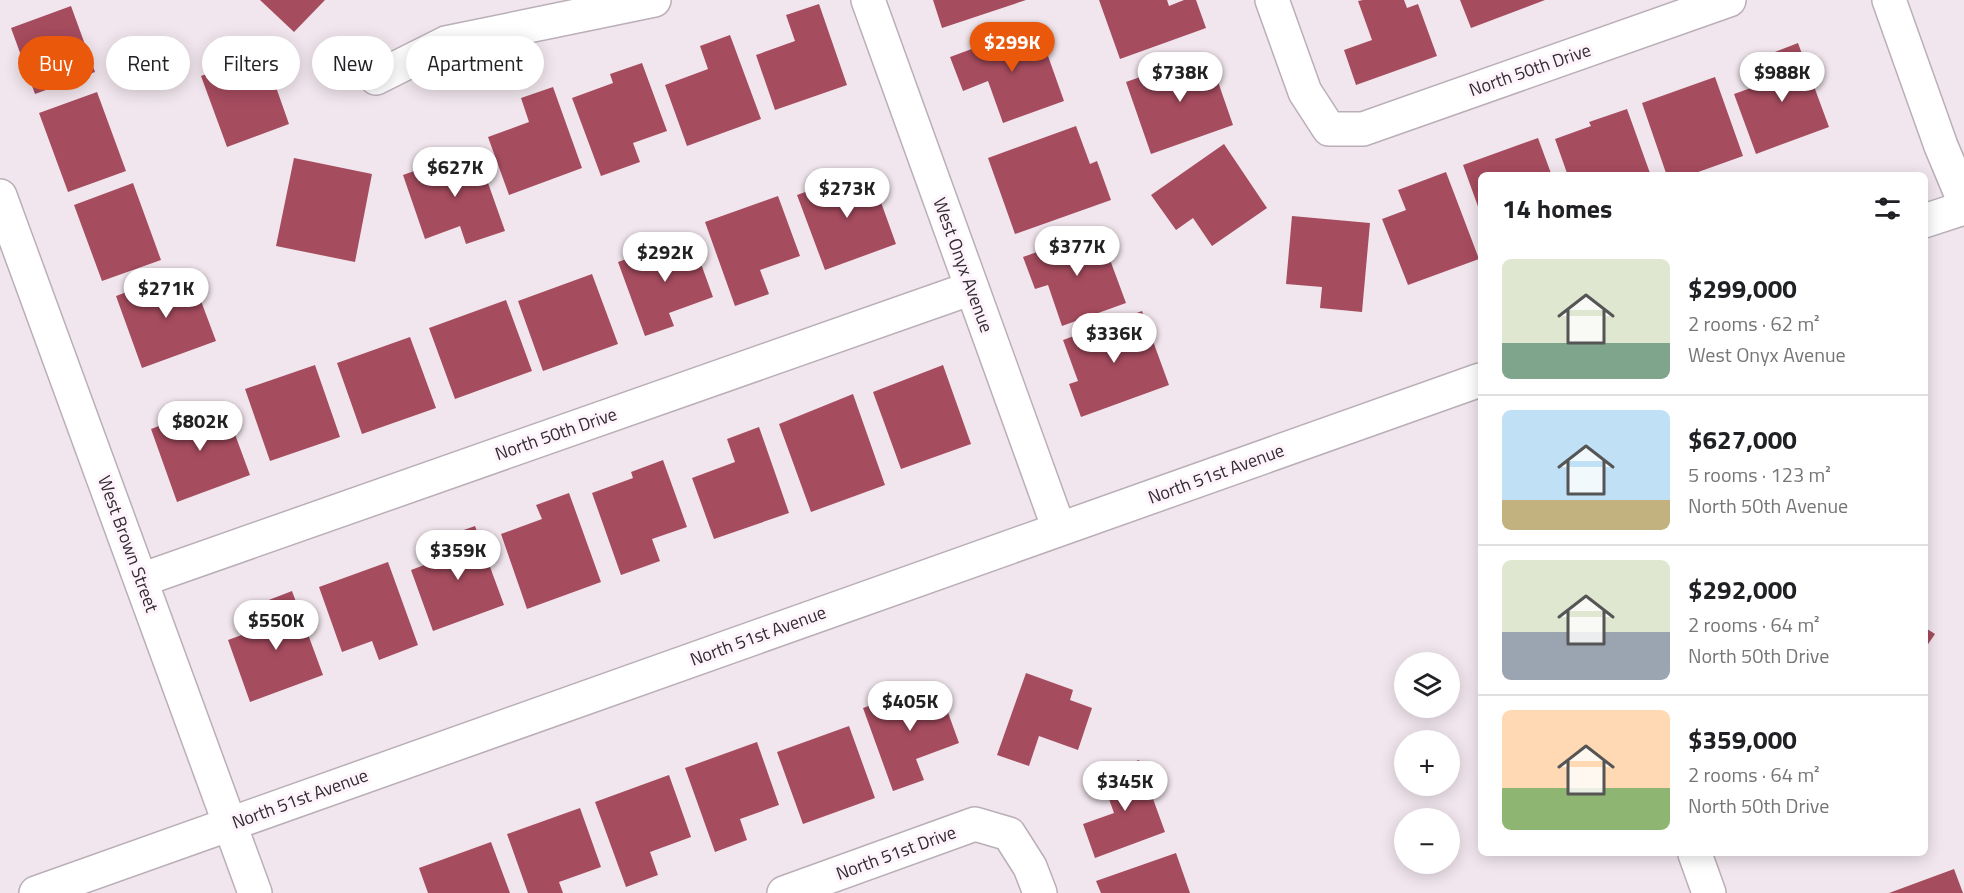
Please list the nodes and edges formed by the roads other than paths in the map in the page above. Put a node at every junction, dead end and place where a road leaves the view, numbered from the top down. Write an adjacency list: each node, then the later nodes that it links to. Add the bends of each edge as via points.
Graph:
1 (654, 0): 6 (street, via 446,43)
2 (868, 0): 11 (street, West Onyx Avenue)
3 (1272, 0): 4 (street, North 50th Drive, via 1305,92 1329,129 1363,129)
4 (1729, 0)
5 (1889, 0): 8 (street)
6 (394, 69)
7 (0, 196): 14 (street, West Brown Street)
8 (1964, 201)
9 (1964, 208): 10 (street)
10 (1928, 220)
11 (972, 288): 13 (street, West Onyx Avenue); 14 (street, North 50th Drive)
12 (1478, 381): 13 (street, North 51st Avenue)
13 (1059, 529): 15 (street, North 51st Avenue)
14 (141, 580): 15 (street, West Brown Street)
15 (230, 824): 17 (street, North 51st Avenue); 18 (street, West Brown Street)
16 (1696, 856): 21 (street)
17 (36, 893)
18 (255, 893)
19 (784, 893): 20 (street, North 51st Drive, via 975,824 1009,834 1030,867)
20 (1040, 893)
21 (1709, 893)

